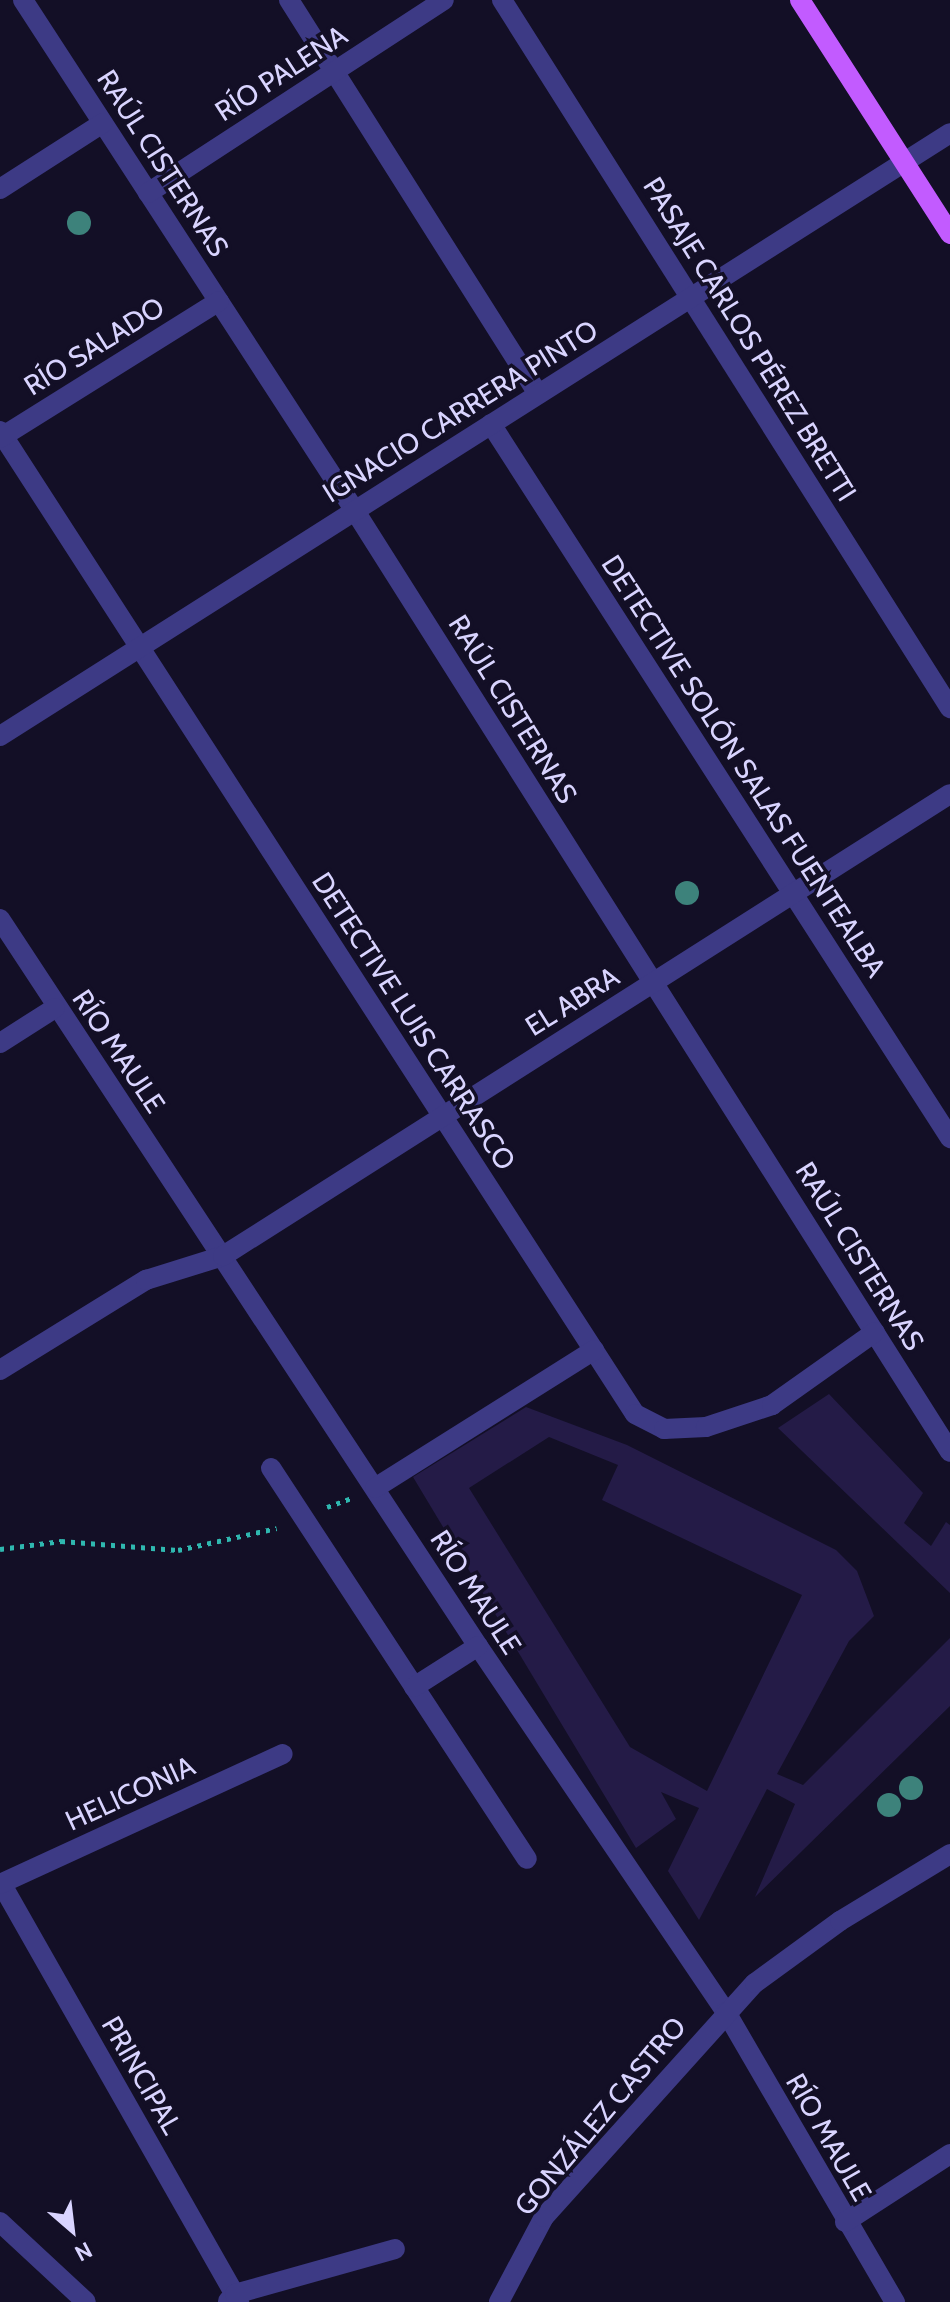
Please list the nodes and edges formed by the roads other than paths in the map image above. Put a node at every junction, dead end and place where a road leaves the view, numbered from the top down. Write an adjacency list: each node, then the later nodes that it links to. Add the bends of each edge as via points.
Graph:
1 (23, 0): 7 (street, RAÚL CISTERNAS)
2 (289, 0): 6 (street)
3 (444, 0): 6 (street, RÍO PALENA)
4 (502, 0): 13 (street, PASAJE CARLOS PÉREZ BRETTI)
5 (800, 0): 9 (main road)
6 (334, 71): 11 (street, RÍO PALENA); 15 (street)
7 (103, 123): 10 (street); 11 (street, RAÚL CISTERNAS)
8 (950, 133): 9 (street, IGNACIO CARRERA PINTO)
9 (904, 162): 12 (main road); 13 (street, IGNACIO CARRERA PINTO)
10 (0, 189)
11 (148, 193): 14 (street, RAÚL CISTERNAS)
12 (950, 234)
13 (690, 298): 15 (street, IGNACIO CARRERA PINTO); 20 (street, PASAJE CARLOS PÉREZ BRETTI)
14 (219, 301): 17 (street, RÍO SALADO); 18 (street, RAÚL CISTERNAS)
15 (538, 394): 16 (street, IGNACIO CARRERA PINTO)
16 (491, 424): 18 (street, IGNACIO CARRERA PINTO); 23 (street, DETECTIVE SOLÓN SALAS FUENTEALBA)
17 (1, 435): 19 (street, DETECTIVE LUIS CARRASCO)
18 (355, 511): 19 (street, IGNACIO CARRERA PINTO); 25 (street, RAÚL CISTERNAS)
19 (141, 647): 21 (street, IGNACIO CARRERA PINTO); 28 (street, DETECTIVE LUIS CARRASCO)
20 (950, 708)
21 (0, 736)
22 (950, 794): 23 (street, EL ABRA)
23 (792, 894): 25 (street, EL ABRA); 29 (street, DETECTIVE SOLÓN SALAS FUENTEALBA)
24 (0, 919): 26 (street, RÍO MAULE)
25 (653, 982): 28 (street, EL ABRA); 31 (street, RAÚL CISTERNAS)
26 (55, 1008): 27 (street); 30 (street, RÍO MAULE)
27 (0, 1043)
28 (442, 1116): 30 (street, EL ABRA); 32 (street, DETECTIVE LUIS CARRASCO)
29 (950, 1138)
30 (223, 1256): 33 (street, EL ABRA, via 146,1280); 37 (street, RÍO MAULE)
31 (875, 1332): 32 (street, DETECTIVE LUIS CARRASCO, via 772,1405 692,1428 664,1429 635,1414); 34 (street, RAÚL CISTERNAS)
32 (594, 1350): 37 (street)
33 (0, 1370)
34 (944, 1428): 35 (street, RAÚL CISTERNAS)
35 (950, 1452)
36 (271, 1468): 39 (street)
37 (375, 1488): 38 (street, RÍO MAULE)
38 (478, 1646): 39 (street); 44 (street, RÍO MAULE)
39 (414, 1687): 42 (street)
40 (283, 1754): 43 (street, HELICONIA)
41 (950, 1854): 44 (street, GONZÁLEZ CASTRO, via 840,1921 755,1983)
42 (527, 1859)
43 (0, 1883): 49 (street, PRINCIPAL)
44 (726, 2012): 47 (street, RÍO MAULE); 51 (street, GONZÁLEZ CASTRO, via 544,2217)
45 (950, 2154): 47 (street)
46 (0, 2222): 50 (street)
47 (845, 2222): 52 (street, RÍO MAULE)
48 (395, 2249): 49 (street)
49 (234, 2299)
50 (81, 2300)
51 (499, 2302)
52 (895, 2302)

